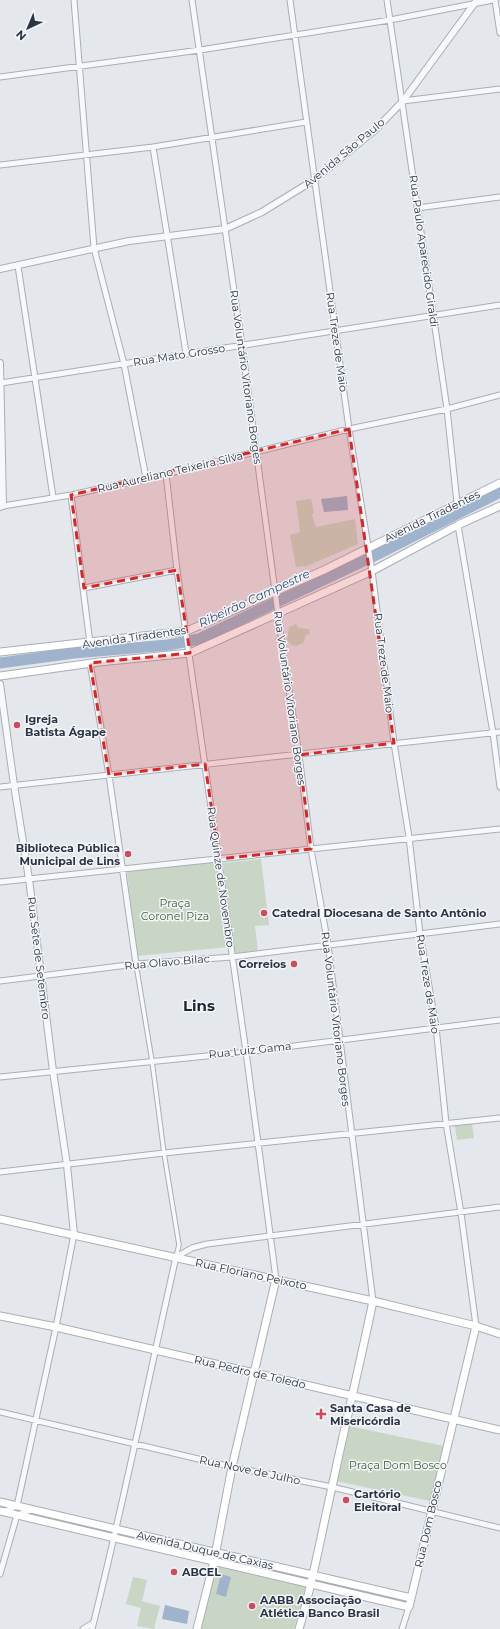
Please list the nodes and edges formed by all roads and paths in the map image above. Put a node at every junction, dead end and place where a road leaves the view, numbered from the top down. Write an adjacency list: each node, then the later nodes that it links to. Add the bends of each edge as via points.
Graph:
1 (74, 0): 11 (street)
2 (192, 0): 10 (street, Rua Voluntário Vitoriano Borges)
3 (290, 0): 9 (street, Rua Treze de Maio)
4 (387, 0): 7 (street, Rua Paulo Aparecido Giraldi)
5 (494, 0): 6 (street); 8 (street)
6 (475, 2): 7 (street); 14 (street, Avenida São Paulo)
7 (390, 20): 9 (street); 14 (street, Rua Paulo Aparecido Giraldi)
8 (500, 33)
9 (295, 34): 10 (street); 15 (street, Rua Treze de Maio)
10 (200, 50): 11 (street); 16 (street, Rua Voluntário Vitoriano Borges)
11 (78, 67): 12 (street); 18 (street)
12 (0, 77)
13 (500, 88): 14 (street)
14 (403, 101): 20 (street, Avenida São Paulo, via 375,130); 22 (street, Rua Paulo Aparecido Giraldi)
15 (306, 122): 16 (street); 20 (street, Rua Treze de Maio)
16 (211, 137): 17 (street); 23 (street, Rua Voluntário Vitoriano Borges)
17 (153, 147): 18 (street); 24 (street)
18 (85, 155): 19 (street); 25 (street)
19 (0, 165)
20 (314, 180): 23 (street, Avenida São Paulo, via 262,212); 30 (street, Rua Treze de Maio)
21 (500, 197): 22 (street)
22 (417, 208): 29 (street, Rua Paulo Aparecido Giraldi)
23 (225, 229): 24 (street, Avenida São Paulo); 31 (street, Rua Voluntário Vitoriano Borges)
24 (166, 236): 25 (street, Avenida São Paulo); 32 (street)
25 (94, 248): 26 (street, Avenida São Paulo); 34 (street)
26 (18, 266): 27 (street, Avenida São Paulo); 35 (street)
27 (0, 269)
28 (500, 305): 29 (street, Rua Mato Grosso)
29 (433, 316): 30 (street, Rua Mato Grosso); 38 (street, Rua Paulo Aparecido Giraldi)
30 (336, 330): 31 (street, Rua Mato Grosso); 39 (street, Rua Treze de Maio)
31 (242, 346): 32 (street, Rua Mato Grosso); 40 (street, Rua Voluntário Vitoriano Borges)
32 (186, 353): 34 (street, Rua Mato Grosso)
33 (0, 363): 36 (street)
34 (124, 364): 35 (street, Rua Mato Grosso); 42 (street)
35 (34, 378): 36 (street, Rua Mato Grosso); 45 (street)
36 (1, 383): 47 (street)
37 (500, 395): 38 (street, Rua Aureliano Teixeira Silva)
38 (447, 409): 39 (street, Rua Aureliano Teixeira Silva); 46 (street, Rua Paulo Aparecido Giraldi)
39 (349, 429): 40 (street, Rua Aureliano Teixeira Silva); 50 (street, Rua Treze de Maio)
40 (256, 452): 41 (street, Rua Aureliano Teixeira Silva); 54 (street, Rua Voluntário Vitoriano Borges)
41 (166, 474): 42 (street, Rua Aureliano Teixeira Silva); 52 (street, Rua Quinze de Novembro)
42 (146, 478): 44 (street, Rua Aureliano Teixeira Silva)
43 (500, 483): 46 (main road, Avenida Tiradentes)
44 (71, 494): 45 (street, Rua Aureliano Teixeira Silva); 53 (street)
45 (53, 498): 47 (street, Rua Aureliano Teixeira Silva)
46 (457, 503): 50 (main road, Avenida Tiradentes)
47 (1, 506)
48 (500, 506): 49 (main road, Avenida Tiradentes)
49 (458, 525): 51 (main road, Avenida Tiradentes); 64 (street)
50 (368, 550): 51 (street, Rua Treze de Maio); 54 (main road, Avenida Tiradentes)
51 (372, 569): 55 (main road, Avenida Tiradentes); 65 (street, Rua Treze de Maio)
52 (177, 570): 53 (street); 56 (street, Rua Quinze de Novembro)
53 (84, 588): 57 (street)
54 (276, 593): 55 (street, Rua Voluntário Vitoriano Borges); 56 (main road, Avenida Tiradentes)
55 (277, 610): 58 (main road, Avenida Tiradentes); 66 (street, Rua Voluntário Vitoriano Borges)
56 (187, 634): 57 (main road, Avenida Tiradentes); 58 (street, Rua Quinze de Novembro)
57 (90, 643): 59 (main road, Avenida Tiradentes)
58 (189, 650): 60 (main road, Avenida Tiradentes); 67 (street, Rua Quinze de Novembro)
59 (0, 652)
60 (90, 663): 61 (main road, Avenida Tiradentes); 68 (street)
61 (0, 676)
62 (0, 684): 69 (street, Rua Sete de Setembro)
63 (500, 732): 64 (street)
64 (493, 733): 65 (street); 71 (street)
65 (394, 743): 66 (street); 73 (street, Rua Treze de Maio)
66 (299, 755): 67 (street); 74 (street, Rua Voluntário Vitoriano Borges)
67 (206, 764): 68 (street); 75 (street, Rua Quinze de Novembro)
68 (109, 775): 69 (street); 76 (street)
69 (14, 785): 70 (street); 77 (street, Rua Sete de Setembro)
70 (0, 787)
71 (500, 787)
72 (500, 829): 73 (street)
73 (410, 837): 74 (street); 80 (street, Rua Treze de Maio)
74 (311, 849): 75 (street); 81 (street, Rua Voluntário Vitoriano Borges)
75 (219, 858): 76 (street); 82 (street, Rua Quinze de Novembro)
76 (124, 870): 77 (street); 83 (street)
77 (30, 879): 78 (street); 84 (street, Rua Sete de Setembro)
78 (0, 882)
79 (500, 924): 80 (street, Rua Olavo Bilac)
80 (420, 934): 81 (street, Rua Olavo Bilac); 87 (street, Rua Treze de Maio)
81 (328, 945): 82 (street, Rua Olavo Bilac); 88 (street, Rua Voluntário Vitoriano Borges)
82 (232, 957): 83 (street, Rua Olavo Bilac); 89 (street, Rua Quinze de Novembro)
83 (136, 964): 84 (street, Rua Olavo Bilac); 90 (street)
84 (42, 976): 85 (street, Rua Olavo Bilac); 91 (street, Rua Sete de Setembro)
85 (0, 981)
86 (500, 1020): 87 (street, Rua Luiz Gama)
87 (436, 1027): 88 (street, Rua Luiz Gama); 94 (street, Rua Treze de Maio)
88 (341, 1040): 89 (street, Rua Luiz Gama); 95 (street, Rua Voluntário Vitoriano Borges)
89 (246, 1052): 90 (street, Rua Luiz Gama); 96 (street, Rua Quinze de Novembro)
90 (152, 1061): 91 (street, Rua Luiz Gama); 97 (street)
91 (53, 1072): 92 (street, Rua Luiz Gama); 98 (street, Rua Sete de Setembro)
92 (0, 1077)
93 (500, 1118): 94 (street)
94 (446, 1123): 95 (street); 101 (street, Rua Treze de Maio)
95 (351, 1133): 96 (street); 103 (street, Rua Voluntário Vitoriano Borges)
96 (259, 1143): 97 (street); 105 (street, Rua Quinze de Novembro)
97 (164, 1152): 98 (street); 106 (street, via 179,1245)
98 (67, 1165): 99 (street); 104 (street, Rua Sete de Setembro)
99 (0, 1172)
100 (500, 1207): 101 (street)
101 (461, 1213): 103 (street); 110 (street, Rua Treze de Maio)
102 (0, 1219): 104 (main road, Rua Floriano Peixoto)
103 (365, 1226): 105 (street); 108 (street, Rua Voluntário Vitoriano Borges)
104 (74, 1234): 106 (main road, Rua Floriano Peixoto); 111 (street)
105 (269, 1237): 106 (street, via 207,1244 192,1248); 107 (street, Rua Quinze de Novembro)
106 (176, 1257): 107 (main road, Rua Floriano Peixoto); 113 (street)
107 (276, 1279): 108 (main road, Rua Floriano Peixoto); 114 (main road)
108 (373, 1301): 110 (main road, Rua Floriano Peixoto); 115 (main road)
109 (0, 1316): 111 (main road, Rua Pedro de Toledo)
110 (476, 1326): 112 (main road, Rua Floriano Peixoto); 117 (main road, Rua Dom Bosco)
111 (56, 1327): 113 (main road, Rua Pedro de Toledo); 118 (street)
112 (500, 1334)
113 (155, 1351): 114 (main road, Rua Pedro de Toledo); 120 (street)
114 (254, 1373): 115 (main road, Rua Pedro de Toledo); 121 (main road)
115 (354, 1396): 117 (main road, Rua Pedro de Toledo); 122 (main road)
116 (0, 1412): 118 (street, Rua Nove de Julho)
117 (453, 1419): 119 (main road, Rua Pedro de Toledo); 127 (main road, Rua Dom Bosco)
118 (35, 1420): 120 (street, Rua Nove de Julho); 124 (street)
119 (500, 1430)
120 (134, 1444): 121 (street, Rua Nove de Julho); 130 (street)
121 (232, 1467): 122 (street, Rua Nove de Julho); 132 (main road)
122 (332, 1487): 127 (street, Rua Nove de Julho); 135 (main road)
123 (0, 1502): 124 (main road, Avenida Duque de Caxias)
124 (17, 1506): 125 (main road, Avenida Duque de Caxias); 126 (street)
125 (32, 1510): 128 (street); 130 (main road, Avenida Duque de Caxias)
126 (2, 1511): 128 (main road, Avenida Duque de Caxias)
127 (430, 1511): 129 (street, Rua Nove de Julho); 137 (main road, Rua Dom Bosco)
128 (17, 1515): 131 (main road, Avenida Duque de Caxias); 134 (street)
129 (500, 1528)
130 (117, 1529): 131 (street); 132 (main road, Avenida Duque de Caxias)
131 (115, 1538): 133 (main road, Avenida Duque de Caxias); 139 (street)
132 (216, 1552): 133 (main road); 135 (main road, Avenida Duque de Caxias)
133 (214, 1561): 136 (main road, Avenida Duque de Caxias); 142 (main road)
134 (0, 1574)
135 (314, 1575): 136 (main road); 137 (main road, Avenida Duque de Caxias)
136 (312, 1584): 138 (main road, Avenida Duque de Caxias); 143 (main road)
137 (411, 1598): 138 (main road, Rua Dom Bosco)
138 (409, 1607): 144 (street, Rua Dom Bosco)
139 (93, 1623): 140 (street); 141 (street)
140 (83, 1629)
141 (92, 1629)
142 (197, 1629)
143 (299, 1629)
144 (402, 1629)

